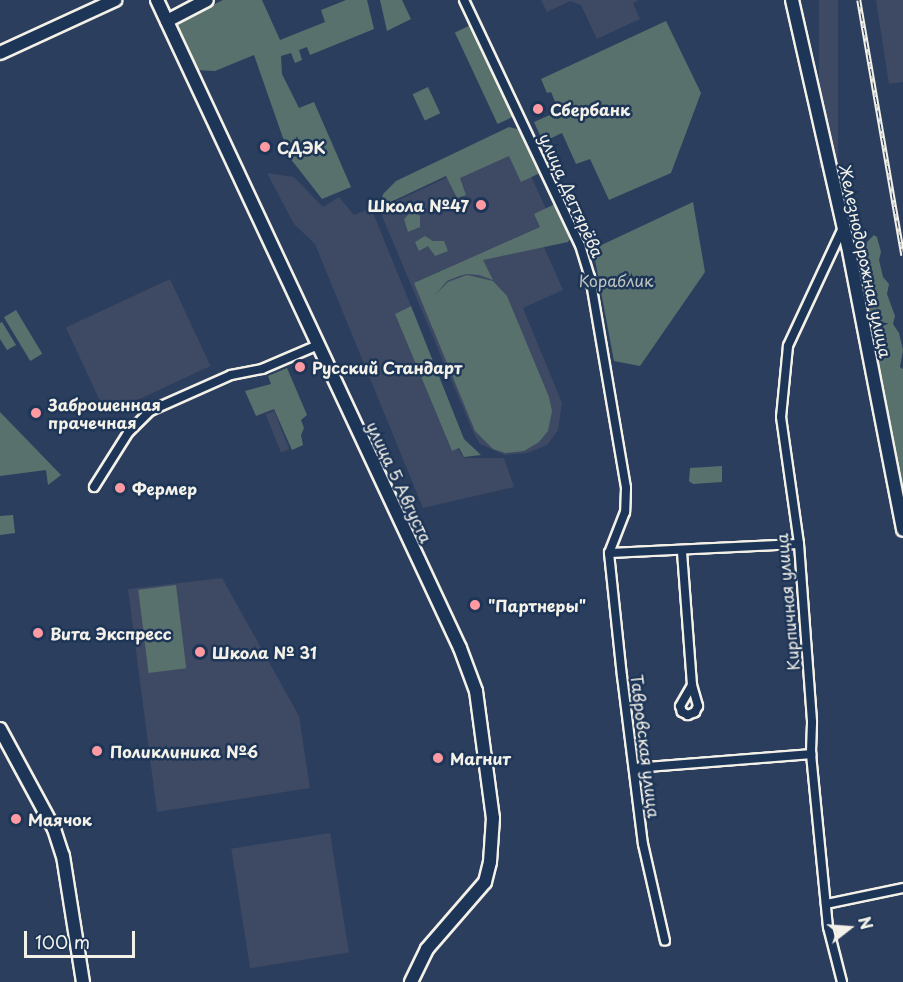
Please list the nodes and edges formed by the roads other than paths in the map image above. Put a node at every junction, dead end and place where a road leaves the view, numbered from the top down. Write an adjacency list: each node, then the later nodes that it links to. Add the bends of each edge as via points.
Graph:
1 (97, 0): 8 (street, via 20,36)
2 (116, 0): 8 (street)
3 (157, 0): 7 (street, улица 5 Августа)
4 (207, 0): 7 (street)
5 (464, 0): 15 (street, улица Дегтярёва, via 587,261 626,488 625,512)
6 (792, 0): 9 (street, Железнодорожная улица)
7 (165, 17): 10 (street, улица 5 Августа)
8 (0, 52)
9 (842, 230): 12 (street, Железнодорожная улица); 13 (street, Кирпичная улица, via 788,346 782,417)
10 (318, 345): 11 (street, via 262,369 231,375 150,411 128,433); 24 (street, улица 5 Августа, via 460,648 476,692 493,818 490,862 485,882 427,949)
11 (94, 487)
12 (903, 530)
13 (799, 544): 14 (street); 18 (street, Кирпичная улица)
14 (682, 552): 15 (street); 16 (street)
15 (609, 553): 19 (street, Тавровская улица)
16 (692, 686)
17 (0, 729): 23 (street, via 54,829 63,856)
18 (811, 754): 19 (street); 21 (street, Кирпичная улица)
19 (635, 768): 22 (street, Тавровская улица, via 643,844)
20 (903, 888): 21 (street)
21 (826, 904): 25 (street, Кирпичная улица)
22 (665, 941)
23 (83, 982)
24 (411, 982)
25 (842, 982)

